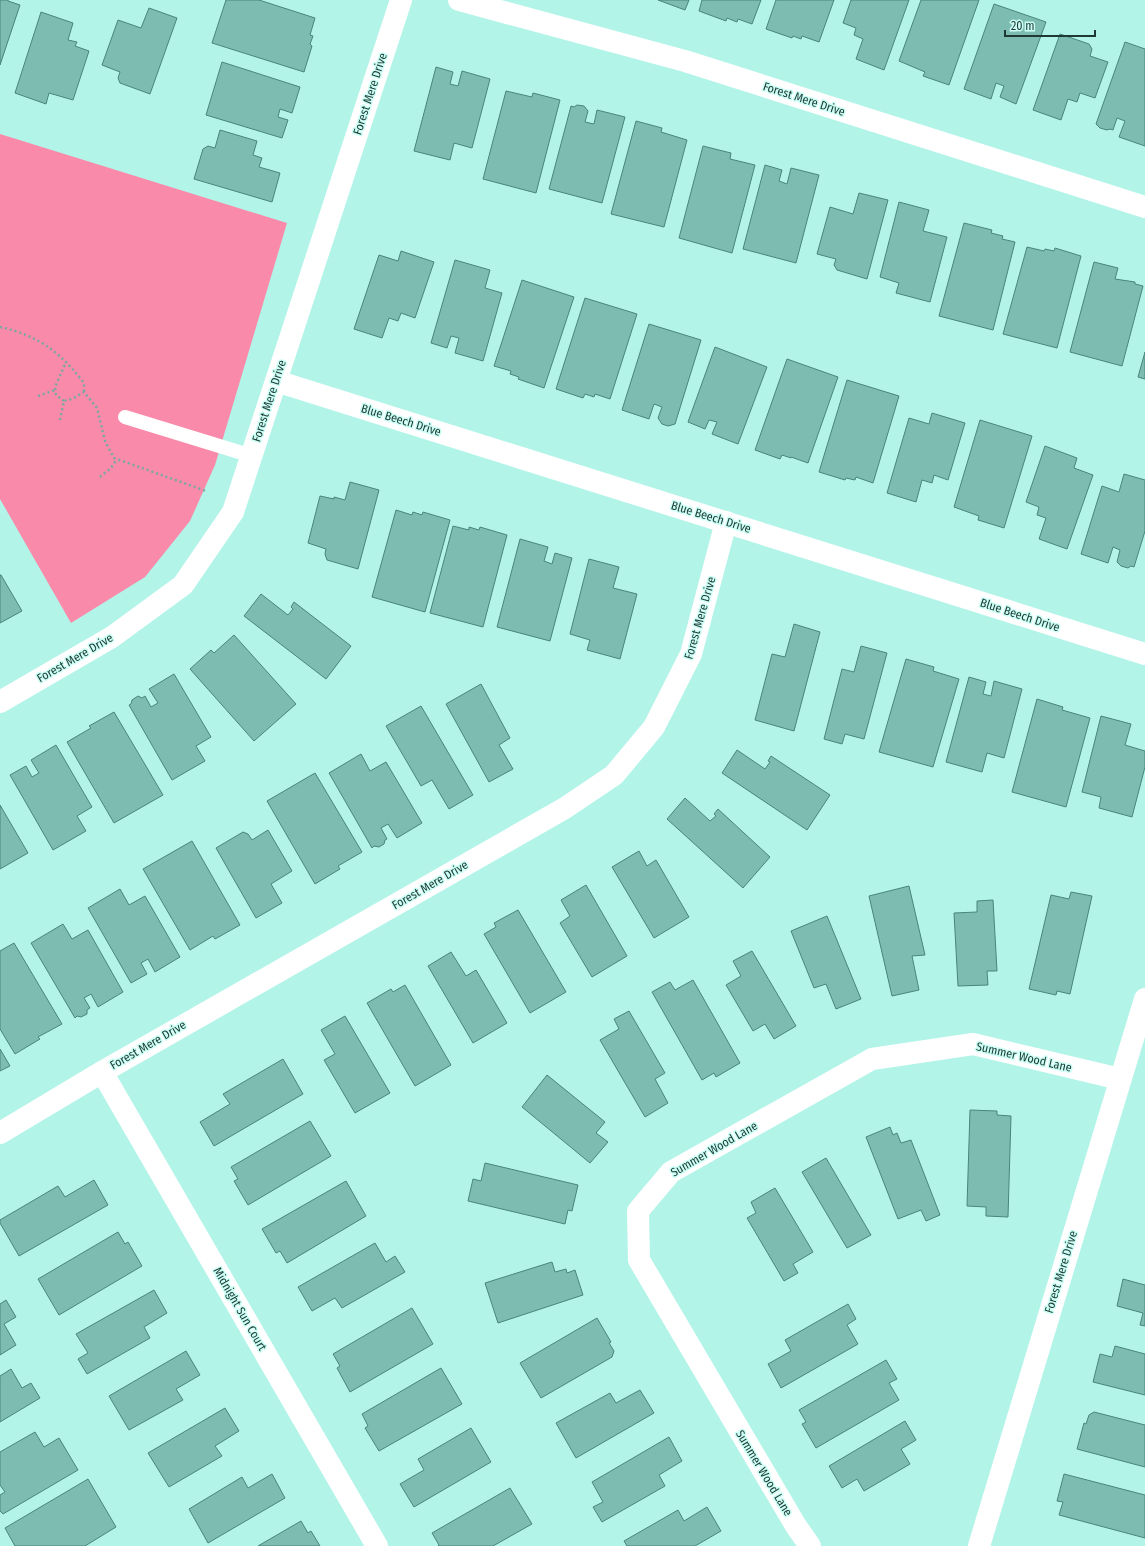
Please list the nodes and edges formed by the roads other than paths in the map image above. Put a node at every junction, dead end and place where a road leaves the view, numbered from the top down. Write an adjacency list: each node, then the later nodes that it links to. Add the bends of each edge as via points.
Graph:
1 (401, 0): 4 (street, Forest Mere Drive)
2 (460, 0): 3 (street, Forest Mere Drive, via 685,61)
3 (1145, 207)
4 (276, 381): 6 (street, Forest Mere Drive); 7 (street, Blue Beech Drive)
5 (124, 417): 6 (lane)
6 (252, 456): 9 (street, Forest Mere Drive, via 233,512 183,585 112,637)
7 (726, 522): 8 (street, Blue Beech Drive); 11 (street, Forest Mere Drive, via 692,654 654,727 614,775 565,808)
8 (1145, 654)
9 (0, 702)
10 (1145, 999): 12 (street, Forest Mere Drive)
11 (102, 1072): 13 (street, Forest Mere Drive); 14 (street, Midnight Sun Court)
12 (1120, 1079): 15 (street, Summer Wood Lane, via 973,1044 872,1059 671,1172 638,1211 639,1260); 16 (street, Forest Mere Drive)
13 (0, 1133)
14 (377, 1546)
15 (810, 1546)
16 (979, 1546)

